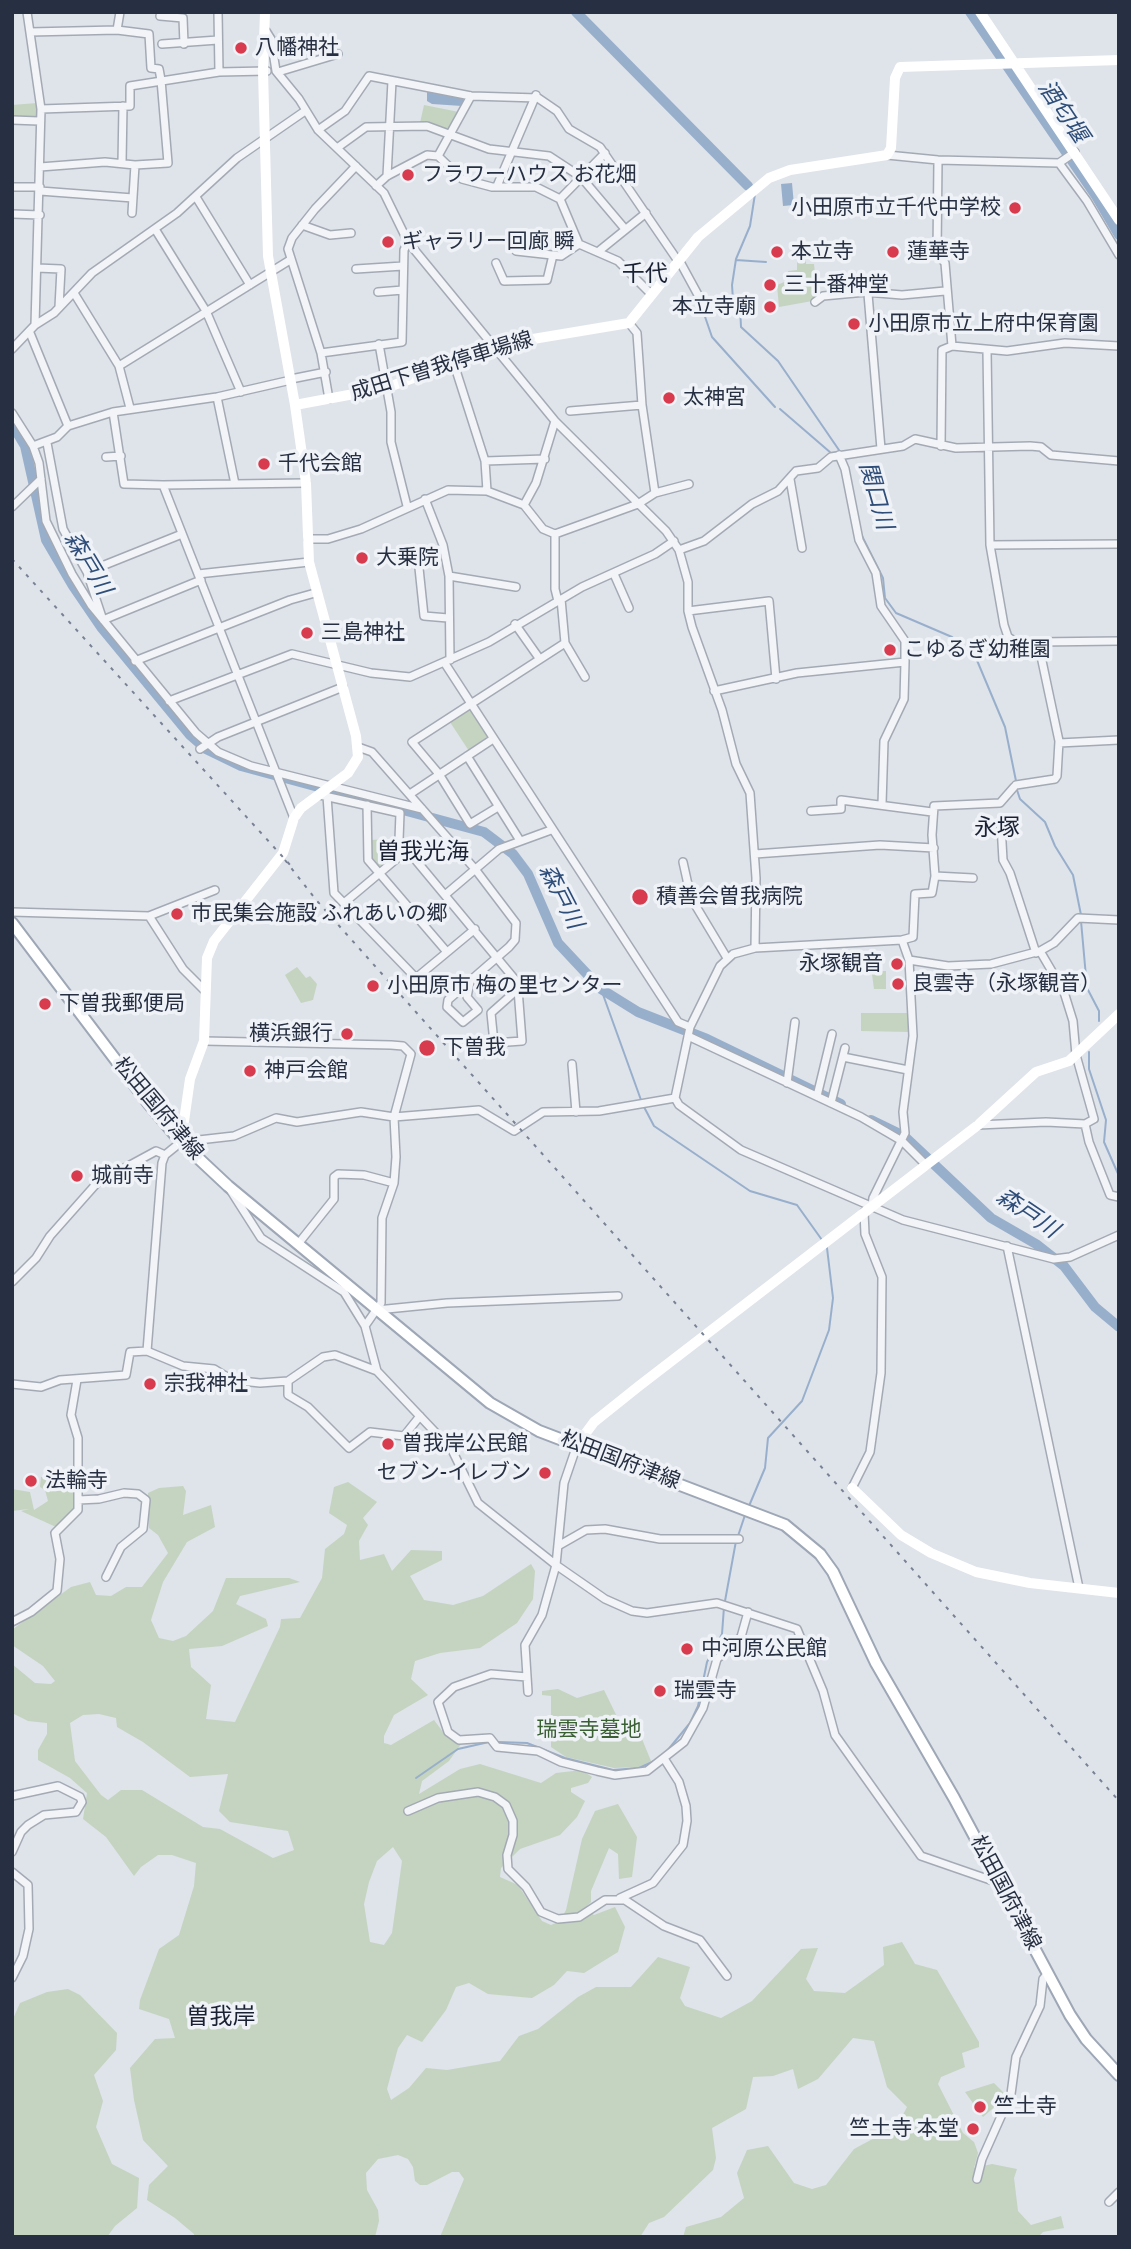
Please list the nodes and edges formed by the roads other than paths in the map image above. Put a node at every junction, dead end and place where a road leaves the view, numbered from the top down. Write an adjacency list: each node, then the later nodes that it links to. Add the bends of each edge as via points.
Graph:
1 (27, 12): 9 (street)
2 (120, 12): 7 (street)
3 (218, 12): 10 (street)
4 (265, 12): 8 (main road)
5 (980, 12): 15 (main road)
6 (160, 16): 12 (street, via 181,15)
7 (117, 30): 9 (street); 19 (street, via 149,34 151,68 159,69)
8 (266, 31): 16 (main road); 18 (street)
9 (30, 32): 24 (street)
10 (218, 40): 12 (street); 17 (street)
11 (162, 44): 12 (street)
12 (184, 44)
13 (338, 54): 18 (street)
14 (1119, 60): 15 (main road)
15 (1016, 64): 34 (main road); 36 (main road, via 900,67)
16 (263, 71): 17 (street); 18 (street); 31 (main road)
17 (219, 72): 19 (street)
18 (277, 72): 25 (street)
19 (161, 80): 23 (street, via 130,86 130,106); 41 (street, via 168,163)
20 (392, 81): 21 (street); 28 (street); 29 (street, via 369,76 345,111)
21 (471, 96): 22 (street); 30 (street)
22 (534, 96): 33 (street); 35 (street, via 556,111 569,129)
23 (122, 106): 24 (street); 40 (street)
24 (41, 109): 27 (street)
25 (305, 111): 29 (street); 31 (street)
26 (12, 120): 27 (street)
27 (40, 121): 43 (street)
28 (388, 127): 30 (street, via 427,126); 32 (street, via 366,127); 44 (street)
29 (318, 130): 32 (street)
30 (450, 135): 33 (street); 37 (street)
31 (265, 138): 50 (street, via 218,173); 74 (main road)
32 (337, 148): 42 (street)
33 (511, 152): 45 (street, via 549,156); 47 (street)
34 (1075, 152): 39 (street); 57 (main road)
35 (605, 153): 45 (street); 54 (street)
36 (887, 155): 38 (street); 69 (main road, via 790,170 769,178 698,237)
37 (438, 156): 44 (street, via 421,157); 47 (street, via 462,179)
38 (938, 160): 39 (street); 77 (street, via 937,254 945,263)
39 (1061, 161): 67 (street)
40 (122, 163): 41 (street); 43 (street)
41 (135, 164): 51 (street)
42 (356, 166): 46 (street); 58 (street)
43 (40, 167): 49 (street)
44 (387, 176): 46 (street)
45 (581, 177): 52 (street); 60 (street)
46 (376, 186): 63 (street, via 391,204)
47 (497, 186): 52 (street, via 537,187)
48 (12, 187): 49 (street)
49 (40, 189): 51 (street); 56 (street)
50 (196, 197): 59 (street); 75 (street)
51 (133, 198): 53 (street)
52 (560, 199): 64 (street)
53 (132, 213)
54 (646, 213): 60 (street); 69 (street)
55 (12, 215): 56 (street)
56 (40, 215): 72 (street)
57 (1119, 220)
58 (302, 226): 61 (street, via 330,236); 68 (street, via 290,243)
59 (155, 229): 79 (street, via 100,266); 85 (street)
60 (625, 229): 65 (street)
61 (351, 233)
62 (518, 233): 66 (street, via 516,251)
63 (408, 242): 71 (street); 92 (street)
64 (579, 244): 65 (street); 66 (street, via 561,256)
65 (599, 251): 80 (street, via 618,261)
66 (553, 255): 70 (street, via 547,279 504,281)
67 (1119, 255)
68 (290, 260): 74 (street); 95 (street)
69 (678, 260): 80 (main road); 83 (street)
70 (496, 263)
71 (403, 266): 73 (street); 76 (street)
72 (37, 268): 84 (street, via 61,269); 87 (street)
73 (356, 269)
74 (269, 273): 75 (street); 99 (main road)
75 (250, 285): 85 (street)
76 (403, 290): 78 (street); 89 (street, via 402,342)
77 (945, 291): 81 (street); 90 (street)
78 (378, 292)
79 (74, 293): 84 (street); 97 (street)
80 (651, 294): 86 (main road)
81 (868, 294): 82 (street, via 823,296); 116 (street)
82 (815, 302)
83 (703, 304)
84 (59, 308): 87 (street)
85 (206, 311): 97 (street); 101 (street)
86 (629, 323): 92 (main road, 成田下曽我停車場線); 105 (street, via 637,332)
87 (35, 325): 88 (street)
88 (30, 333): 93 (street); 111 (street)
89 (379, 344): 95 (street); 100 (street)
90 (952, 346): 94 (street); 114 (street, via 942,351)
91 (1119, 346): 94 (street, via 1065,343)
92 (495, 348): 96 (main road, 成田下曽我停車場線); 110 (street)
93 (12, 349)
94 (987, 351): 115 (street)
95 (321, 353): 98 (street)
96 (454, 364): 100 (main road, 成田下曽我停車場線); 121 (street)
97 (119, 366): 106 (street)
98 (326, 372): 99 (street); 103 (street)
99 (291, 380): 101 (street); 104 (main road)
100 (386, 388): 103 (main road, 成田下曽我停車場線); 134 (street, via 391,442)
101 (241, 392): 102 (street)
102 (217, 397): 106 (street); 126 (street)
103 (329, 399): 104 (main road, 成田下曽我停車場線)
104 (295, 405): 125 (main road)
105 (642, 405): 107 (street); 130 (street)
106 (130, 408): 108 (street)
107 (570, 411)
108 (113, 412): 111 (street); 118 (street)
109 (12, 413): 113 (street)
110 (555, 421): 120 (street); 132 (street)
111 (68, 426): 112 (street)
112 (47, 443): 113 (street); 146 (street, via 63,529)
113 (33, 446): 123 (street)
114 (941, 446): 115 (street); 116 (street, via 915,439)
115 (986, 448): 122 (street, via 1041,447 1051,455); 141 (street)
116 (881, 449): 117 (street)
117 (841, 455): 124 (street, via 818,468 796,471); 165 (street, via 859,540 876,573 881,606 905,641)
118 (121, 456): 119 (street); 128 (street, via 124,484)
119 (106, 457)
120 (545, 459): 121 (street); 133 (street)
121 (485, 461): 129 (street)
122 (1119, 461)
123 (41, 479): 135 (street); 156 (street, via 52,538)
124 (790, 479): 142 (street); 143 (street, via 704,541)
125 (306, 483): 126 (street); 138 (main road)
126 (235, 484): 128 (street)
127 (689, 484): 130 (street)
128 (163, 485): 136 (street)
129 (487, 491): 131 (street, via 448,491); 133 (street)
130 (655, 493): 132 (street)
131 (425, 499): 134 (street); 148 (street)
132 (638, 504): 137 (street); 139 (street)
133 (524, 505): 137 (street, via 543,529)
134 (407, 506): 138 (street, via 361,529 328,539)
135 (12, 508)
136 (182, 534): 146 (street); 149 (street)
137 (555, 534): 152 (street, via 555,589)
138 (308, 539): 144 (main road)
139 (674, 541): 143 (street); 147 (street)
140 (1119, 544): 141 (street)
141 (990, 545): 160 (street, via 1007,634 1018,642)
142 (802, 548)
143 (679, 550): 154 (street, via 688,582)
144 (309, 562): 149 (street); 151 (main road)
145 (419, 568): 155 (street, via 424,616)
146 (87, 572): 156 (street)
147 (614, 574): 152 (street); 153 (street)
148 (449, 576): 150 (street); 155 (street)
149 (200, 577): 156 (street); 158 (street)
150 (516, 587)
151 (315, 593): 158 (street); 166 (main road)
152 (560, 600): 157 (street); 161 (street)
153 (629, 608)
154 (688, 611): 169 (street, via 769,601); 171 (street)
155 (448, 618): 164 (street)
156 (103, 620): 163 (street)
157 (515, 624): 162 (street); 164 (street)
158 (220, 628): 163 (street); 167 (street)
159 (1119, 641): 160 (street)
160 (1038, 642): 177 (street)
161 (565, 643): 162 (street); 168 (street)
162 (539, 658): 173 (street)
163 (135, 661): 172 (street)
164 (447, 661): 166 (street, via 410,677); 173 (street)
165 (905, 662): 169 (street); 185 (street, via 904,699 884,741)
166 (337, 665): 167 (street, via 292,654); 170 (main road)
167 (238, 675): 172 (street); 174 (street)
168 (585, 677)
169 (776, 678): 171 (street)
170 (343, 687): 174 (street); 179 (main road)
171 (714, 691): 197 (street, via 736,764 750,793)
172 (169, 701): 178 (street)
173 (470, 704): 175 (street); 182 (street, via 412,742)
174 (257, 722): 178 (street); 181 (street)
175 (493, 739): 180 (street); 193 (street)
176 (1119, 740): 177 (street)
177 (1059, 743): 190 (street, via 1055,779 1015,786 1000,803 936,803)
178 (203, 745): 181 (street)
179 (358, 747): 183 (main road, via 355,764); 184 (street, via 372,751)
180 (467, 756): 182 (street); 187 (street)
181 (276, 772): 183 (street); 191 (street)
182 (439, 774): 184 (street); 187 (street, via 470,824)
183 (326, 792): 186 (street); 188 (street); 191 (main road); 205 (street, via 334,893)
184 (410, 794): 188 (street)
185 (882, 804): 189 (street, via 841,800 841,809); 190 (street)
186 (367, 805): 196 (street, via 400,813 399,840); 200 (street, via 368,860)
187 (498, 807): 194 (street)
188 (424, 811): 199 (street)
189 (811, 811)
190 (932, 812): 195 (street)
191 (294, 818): 220 (main road, via 283,853 214,941)
192 (1001, 825): 214 (street, via 1003,860)
193 (551, 830): 194 (street); 223 (street)
194 (519, 839): 199 (street)
195 (934, 848): 197 (street, via 880,845); 201 (street)
196 (407, 850): 200 (street); 204 (street)
197 (755, 854): 212 (street)
198 (683, 862): 216 (street, via 691,898)
199 (475, 869): 204 (street); 215 (street, via 516,923 515,940)
200 (378, 874): 205 (street); 213 (street)
201 (935, 876): 202 (street); 211 (street, via 932,893 915,894 913,937)
202 (973, 878)
203 (215, 890): 207 (street)
204 (445, 895): 210 (street)
205 (344, 903): 213 (street, via 416,978)
206 (12, 912): 207 (street)
207 (149, 916): 220 (street, via 183,969)
208 (1119, 920): 214 (street, via 1081,917)
209 (12, 923): 242 (main road, 松田国府津線)
210 (475, 929): 213 (street); 215 (street)
211 (902, 940): 212 (street); 217 (street)
212 (755, 948): 216 (street)
213 (447, 952)
214 (1038, 952): 217 (street, via 991,964 948,966); 228 (street, via 1064,992)
215 (499, 957): 218 (street); 219 (street)
216 (727, 958): 223 (street)
217 (909, 960): 232 (street, via 913,1036)
218 (470, 982): 218 (street, via 467,997 478,1010 463,1022 447,1003)
219 (518, 989): 219 (street, via 491,1013 494,1043 522,1041)
220 (204, 990): 225 (main road)
221 (1119, 1014): 228 (main road)
222 (795, 1022): 233 (street)
223 (689, 1032): 233 (street); 235 (street)
224 (832, 1034): 234 (street)
225 (204, 1041): 227 (street, via 387,1041); 242 (main road, via 190,1079)
226 (845, 1048): 229 (street)
227 (411, 1054): 230 (street); 238 (street)
228 (1076, 1055): 239 (street, via 1094,1118); 240 (main road, via 1060,1066 1036,1072)
229 (843, 1057): 232 (street); 236 (street)
230 (420, 1063)
231 (572, 1064): 237 (street)
232 (908, 1070): 241 (street)
233 (789, 1079): 234 (street)
234 (818, 1092): 236 (street)
235 (675, 1098): 237 (street); 248 (street, via 741,1150)
236 (832, 1099): 241 (street)
237 (576, 1112): 238 (street, via 542,1112 514,1131 479,1110)
238 (394, 1117): 242 (street, via 361,1112 297,1122 276,1118 234,1136); 245 (street)
239 (1085, 1124): 240 (street); 247 (street, via 1110,1195)
240 (978, 1125): 244 (main road)
241 (903, 1138): 244 (street); 248 (street)
242 (181, 1142): 243 (street); 246 (main road, 松田国府津線)
243 (165, 1155): 252 (street, via 156,1151 97,1182); 256 (street)
244 (930, 1162): 248 (main road)
245 (394, 1182): 250 (street, via 338,1174 334,1199); 254 (street, via 382,1218 381,1303)
246 (228, 1186): 250 (main road, 松田国府津線); 255 (street, via 261,1238 344,1292)
247 (1119, 1197)
248 (868, 1208): 251 (street); 262 (main road, via 594,1422); 263 (street, via 865,1234 882,1277 881,1373 870,1452)
249 (1119, 1235): 251 (street, via 1064,1259)
250 (298, 1244): 254 (main road, 松田国府津線)
251 (1007, 1247): 269 (street)
252 (12, 1282)
253 (618, 1296): 254 (street)
254 (376, 1310): 255 (street); 262 (main road, 松田国府津線, via 498,1409)
255 (365, 1326): 257 (street)
256 (147, 1351): 258 (street, via 131,1352 126,1375); 259 (street, via 183,1366 214,1369 232,1380)
257 (377, 1371): 259 (street, via 335,1354); 261 (street)
258 (77, 1380): 260 (street, via 41,1387); 264 (street, via 71,1415 78,1438)
259 (288, 1381): 261 (street, via 288,1395 308,1407 349,1448 370,1432 404,1436)
260 (12, 1384)
261 (421, 1416): 267 (street, via 452,1450 478,1503)
262 (577, 1445): 266 (street, via 564,1483); 280 (main road, 松田国府津線, via 747,1509 803,1538 833,1572 876,1663)
263 (852, 1488): 269 (main road, via 901,1535 931,1553 976,1572)
264 (78, 1500): 268 (street, via 124,1493 146,1500 143,1529 121,1547); 272 (street, via 78,1510 55,1533 60,1559 57,1591)
265 (737, 1539): 266 (street, via 660,1539 606,1529 586,1530)
266 (558, 1546): 267 (street)
267 (555, 1564): 271 (street, via 605,1599 632,1611 723,1604); 273 (street, via 542,1615 525,1645)
268 (106, 1577)
269 (1079, 1588): 270 (main road)
270 (1119, 1593)
271 (748, 1612): 275 (street, via 741,1637 718,1659 703,1708 684,1742); 280 (street, via 797,1629 823,1691 835,1735 921,1856)
272 (12, 1622)
273 (527, 1677): 274 (street); 275 (street, via 491,1674 454,1686 438,1707 450,1735 538,1751 561,1762 615,1774 647,1771)
274 (527, 1692)
275 (665, 1760): 281 (street, via 679,1782 686,1806 683,1845 653,1883)
276 (12, 1796): 278 (street, via 58,1786 82,1802 76,1812 44,1815 28,1825)
277 (408, 1811): 281 (street, via 438,1798 478,1793 495,1797 506,1805 513,1821 508,1869 541,1912 558,1919 579,1917 605,1900)
278 (12, 1852)
279 (12, 1872): 284 (street, via 28,1885 29,1929)
280 (999, 1883): 282 (main road, 松田国府津線)
281 (619, 1899): 283 (street, via 664,1926 700,1940)
282 (1048, 1973): 285 (main road, 松田国府津線, via 1086,2039); 286 (street, via 1040,2006 1016,2057 1011,2094)
283 (727, 1976)
284 (12, 1978)
285 (1119, 2075)
286 (977, 2179)
287 (1119, 2192): 288 (street)
288 (1109, 2202)

